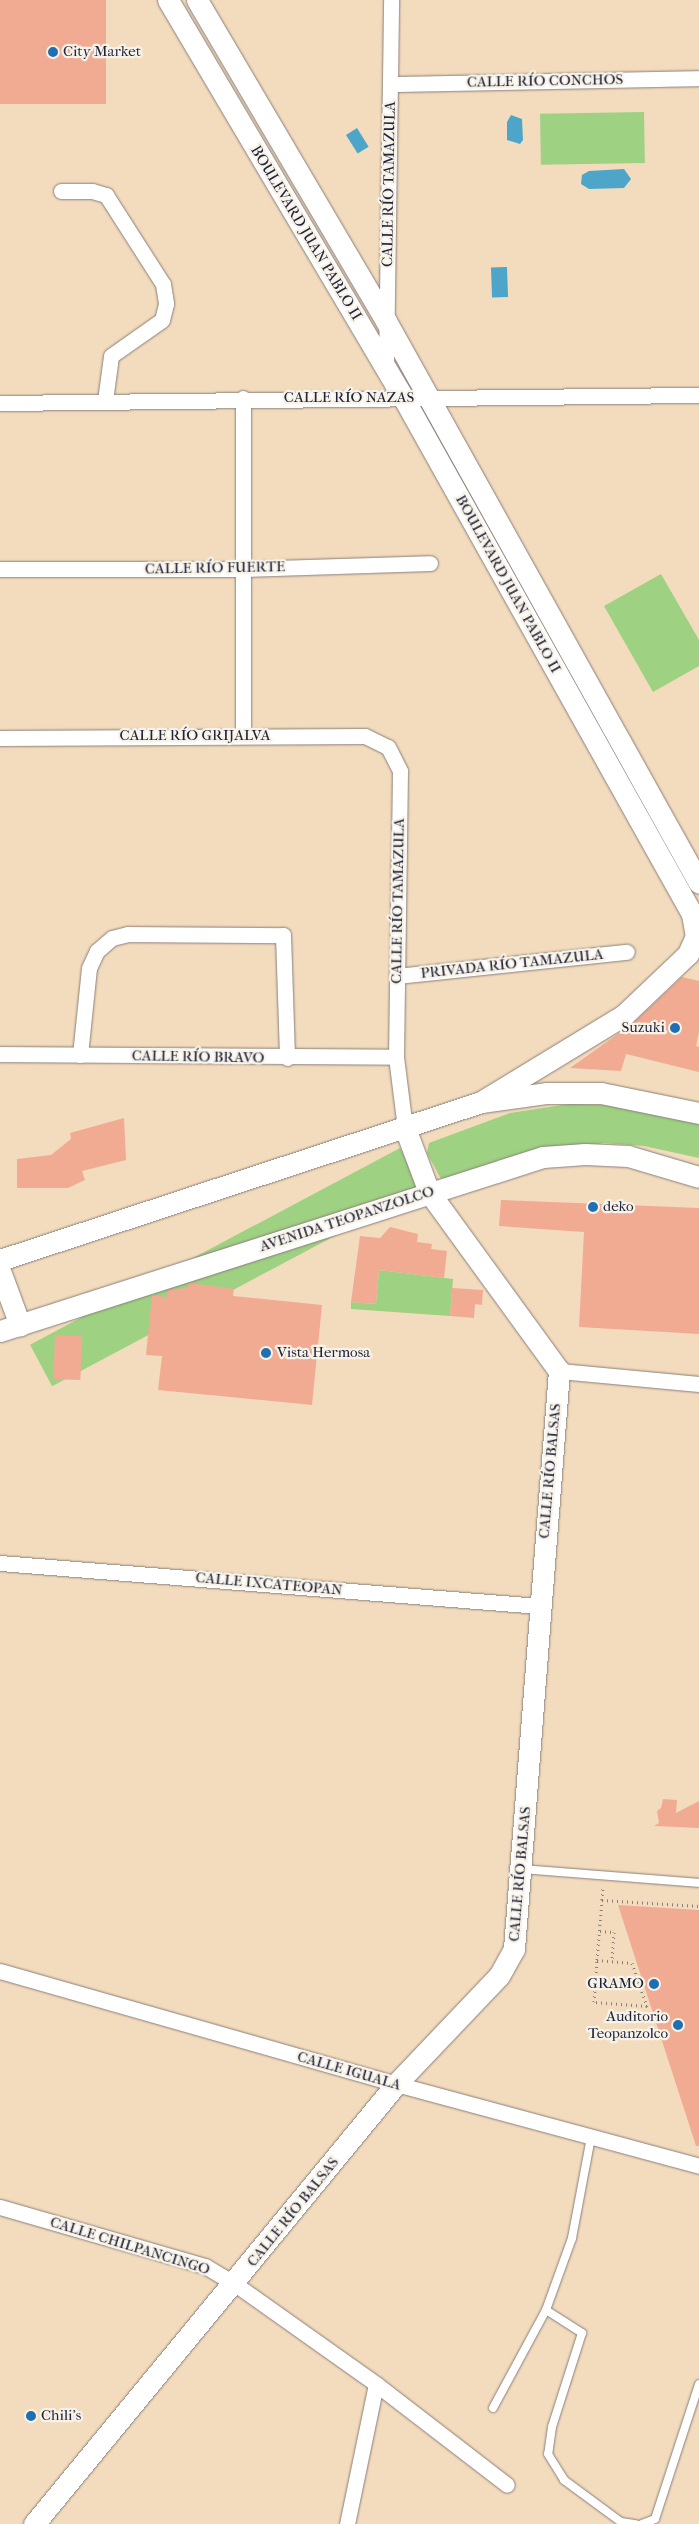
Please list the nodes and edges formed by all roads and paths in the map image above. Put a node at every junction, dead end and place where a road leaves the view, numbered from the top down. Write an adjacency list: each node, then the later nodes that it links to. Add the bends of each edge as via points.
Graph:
1 (168, 0): 8 (street, BOULEVARD JUAN PABLO II)
2 (197, 0): 7 (street, BOULEVARD JUAN PABLO II)
3 (391, 0): 5 (street, CALLE RÍO TAMAZULA)
4 (699, 78): 5 (street, CALLE RÍO CONCHOS)
5 (392, 84): 7 (street, CALLE RÍO TAMAZULA)
6 (61, 191): 13 (street, via 92,191 106,195 163,284 166,304 162,320 111,356)
7 (386, 321): 8 (street, CALLE RÍO TAMAZULA); 11 (street, BOULEVARD JUAN PABLO II)
8 (386, 368): 12 (street, BOULEVARD JUAN PABLO II)
9 (699, 395): 11 (street, CALLE RÍO NAZAS)
10 (243, 398): 12 (street, CALLE RÍO NAZAS); 13 (street, CALLE RÍO NAZAS); 17 (street)
11 (427, 398): 12 (street, CALLE RÍO NAZAS); 21 (street, BOULEVARD JUAN PABLO II)
12 (404, 399): 28 (street, BOULEVARD JUAN PABLO II, via 692,914 696,936 688,954 624,1015)
13 (106, 401): 14 (street, CALLE RÍO NAZAS)
14 (0, 403)
15 (430, 563): 17 (street, CALLE RÍO FUERTE)
16 (0, 569): 17 (street, CALLE RÍO FUERTE)
17 (243, 569): 18 (street)
18 (242, 735): 19 (street, CALLE RÍO GRIJALVA); 20 (street, CALLE RÍO GRIJALVA, via 365,736)
19 (0, 738)
20 (388, 747): 23 (street, CALLE RÍO TAMAZULA, via 400,771)
21 (699, 883)
22 (626, 952): 23 (street, PRIVADA RÍO TAMAZULA)
23 (397, 976): 26 (street, CALLE RÍO TAMAZULA)
24 (0, 1054): 25 (street, CALLE RÍO BRAVO)
25 (80, 1055): 27 (street, CALLE RÍO BRAVO); 27 (street, via 89,968 97,951 112,938 128,934 284,935)
26 (396, 1057): 27 (street, CALLE RÍO BRAVO); 30 (street, CALLE RÍO TAMAZULA)
27 (287, 1058)
28 (481, 1102): 29 (street, via 547,1093 601,1093); 30 (street)
29 (699, 1113)
30 (405, 1128): 32 (street); 33 (street)
31 (699, 1177): 32 (street, AVENIDA TEOPANZOLCO, via 628,1156 586,1154 543,1157)
32 (429, 1192): 35 (street, AVENIDA TEOPANZOLCO); 37 (street)
33 (0, 1260)
34 (0, 1271): 35 (street)
35 (20, 1325): 36 (street, AVENIDA TEOPANZOLCO)
36 (0, 1331)
37 (559, 1371): 38 (street); 40 (street, CALLE RÍO BALSAS)
38 (699, 1384)
39 (0, 1563): 40 (street, CALLE IXCATEOPAN)
40 (539, 1606): 41 (street, CALLE RÍO BALSAS)
41 (522, 1869): 42 (lane); 50 (street, CALLE RÍO BALSAS, via 514,1949 499,1976)
42 (604, 1875): 43 (lane); 44 (path)
43 (699, 1883)
44 (602, 1900): 45 (path); 46 (path)
45 (699, 1906)
46 (600, 1931): 47 (path); 48 (path, via 614,1932)
47 (597, 1960): 48 (path); 48 (path, via 594,2002 647,2006 632,1963)
48 (612, 1961)
49 (0, 1971): 50 (street, CALLE IGUALA)
50 (396, 2084): 51 (street, CALLE IGUALA); 54 (street, CALLE RÍO BALSAS)
51 (591, 2137): 52 (street, CALLE IGUALA); 55 (lane, via 572,2238)
52 (699, 2166)
53 (0, 2207): 54 (street, CALLE CHILPANCINGO, via 205,2266)
54 (235, 2284): 56 (street, CALLE CHILPANCINGO); 60 (street, CALLE RÍO BALSAS)
55 (546, 2310): 58 (lane); 62 (lane, via 582,2333 552,2427 548,2454 564,2480 621,2522)
56 (376, 2384): 59 (street, CALLE CHILPANCINGO); 61 (street)
57 (699, 2384): 63 (lane, via 655,2519)
58 (493, 2408)
59 (507, 2485)
60 (34, 2524)
61 (347, 2524)
62 (636, 2524)
63 (642, 2524)

